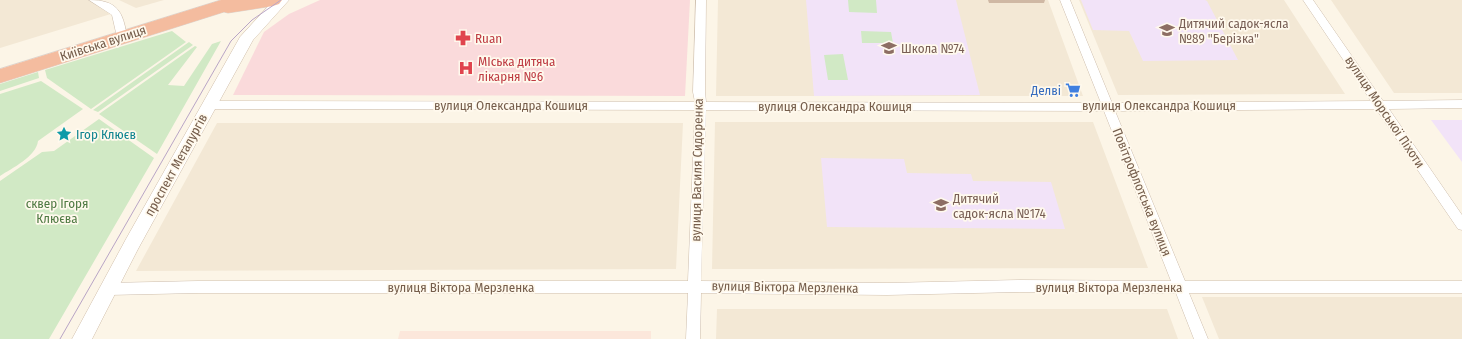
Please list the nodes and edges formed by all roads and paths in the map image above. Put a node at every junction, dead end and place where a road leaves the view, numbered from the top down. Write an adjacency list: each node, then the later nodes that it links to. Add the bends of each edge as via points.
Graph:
1 (94, 0): 9 (street, via 114,9)
2 (241, 0): 8 (highway, Київська вулиця)
3 (273, 0): 8 (highway, Київська вулиця)
4 (282, 0): 13 (main road, проспект Металургів, via 247,37)
5 (701, 0): 14 (street, вулиця Василя Сидоренка)
6 (1065, 0): 15 (street, Повітрофлотська вулиця)
7 (1308, 0): 11 (street, вулиця Морської Піхоти)
8 (207, 11): 9 (highway, Київська вулиця)
9 (122, 37): 10 (highway, Київська вулиця)
10 (0, 76)
11 (1378, 104): 12 (street, вулиця Олександра Кошиця); 15 (street, вулиця Олександра Кошиця); 16 (street, вулиця Морської Піхоти)
12 (1462, 104)
13 (209, 105): 14 (street, вулиця Олександра Кошиця); 20 (main road, проспект Металургів)
14 (701, 106): 15 (street, вулиця Олександра Кошиця); 17 (street, вулиця Василя Сидоренка)
15 (1107, 107): 18 (street, Повітрофлотська вулиця)
16 (1462, 224)
17 (694, 287): 18 (street, вулиця Віктора Мерзленка); 20 (street, вулиця Віктора Мерзленка); 22 (street, вулиця Василя Сидоренка)
18 (1181, 287): 19 (street, вулиця Віктора Мерзленка); 23 (street, Повітрофлотська вулиця)
19 (1462, 287)
20 (108, 289): 21 (main road, проспект Металургів)
21 (82, 339)
22 (693, 339)
23 (1201, 339)

